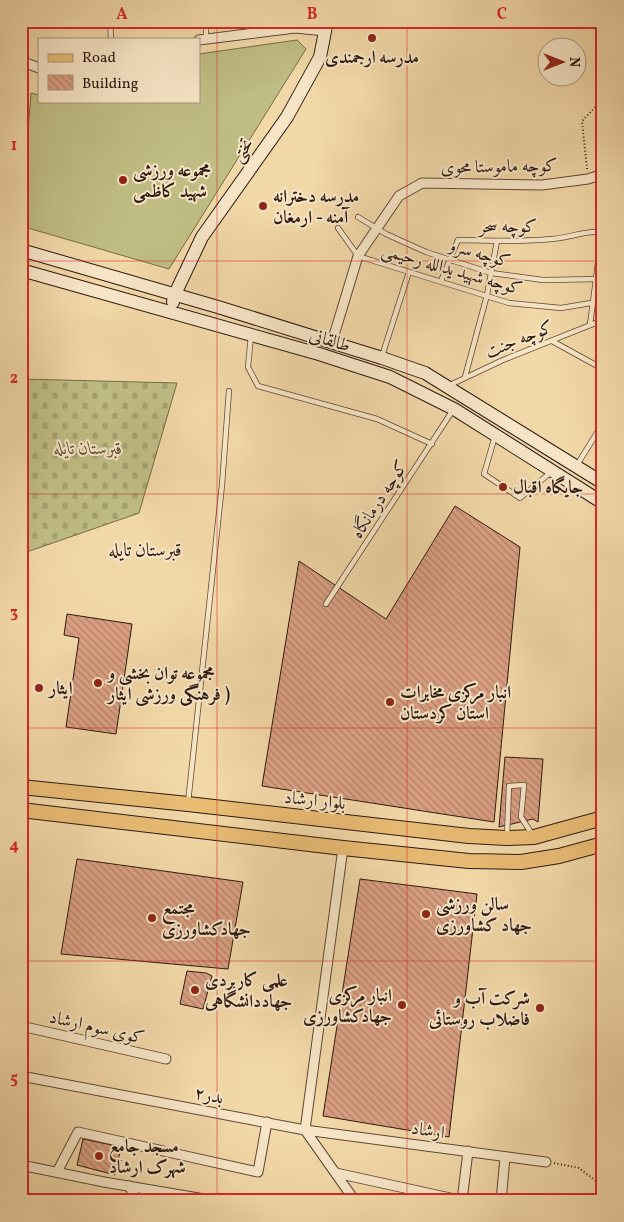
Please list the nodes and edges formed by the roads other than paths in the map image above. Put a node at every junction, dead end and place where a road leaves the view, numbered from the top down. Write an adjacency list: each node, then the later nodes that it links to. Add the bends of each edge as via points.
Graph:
1 (110, 21): 4 (lane)
2 (206, 21): 5 (lane)
3 (326, 26): 5 (street); 24 (main road, تختی, via 320,57 287,117 202,238)
4 (111, 38)
5 (202, 40)
6 (21, 61): 7 (street)
7 (38, 68)
8 (601, 175): 9 (lane); 12 (street, کوچه ماموستا محوی, via 542,185 422,183 399,196)
9 (602, 190): 13 (lane)
10 (358, 217): 12 (lane, کوچه سرو)
11 (338, 228): 16 (lane, کوچه شهید یدالله رحیمی)
12 (376, 228): 16 (street); 17 (lane, کوچه سرو, via 426,252)
13 (603, 232): 14 (lane, کوچه سحر, via 590,231 554,239); 21 (lane)
14 (497, 241): 17 (lane, کوچه سحر, via 458,240); 20 (lane)
15 (21, 250): 24 (main road, طالقانی)
16 (358, 256): 19 (lane, کوچه شهید یدالله رحیمی); 33 (street)
17 (450, 259): 20 (lane, کوچه سرو); 23 (lane, کوچه سحر)
18 (21, 270): 28 (main road, طالقانی)
19 (409, 272): 23 (lane, کوچه شهید یدالله رحیمی); 34 (lane)
20 (491, 273): 21 (lane, کوچه سرو, via 543,280); 25 (lane)
21 (596, 279): 22 (lane, کوچه سرو); 26 (lane)
22 (603, 279)
23 (441, 282): 25 (lane, کوچه شهید یدالله رحیمی)
24 (175, 294): 28 (main road, تختی); 33 (main road, طالقانی)
25 (487, 295): 26 (lane, کوچه شهید یدالله رحیمی, via 510,303 561,308); 36 (lane)
26 (593, 301): 27 (lane, کوچه شهید یدالله رحیمی); 30 (lane)
27 (603, 301)
28 (171, 312): 31 (main road, طالقانی)
29 (603, 320): 30 (lane, کوچه جنت)
30 (590, 325): 32 (lane, کوچه جنت)
31 (251, 334): 39 (main road, طالقانی, via 390,378); 42 (lane, via 248,366 258,386 377,419)
32 (552, 341): 35 (lane); 36 (lane, کوچه جنت)
33 (332, 342): 34 (main road, طالقانی)
34 (382, 358): 37 (main road, طالقانی, via 425,373)
35 (603, 369)
36 (465, 377): 37 (lane, کوچه جنت)
37 (447, 386): 43 (main road, طالقانی)
38 (229, 391): 49 (lane)
39 (454, 409): 41 (main road, طالقانی); 42 (lane, کوچه درمانگاه)
40 (603, 423): 43 (lane)
41 (495, 435): 44 (main road, طالقانی); 44 (lane, via 484,474 520,498)
42 (432, 444): 47 (lane, کوچه درمانگاه)
43 (576, 466): 45 (main road, طالقانی)
44 (552, 471): 46 (main road, طالقانی)
45 (603, 483)
46 (603, 503)
47 (326, 604)
48 (21, 787): 49 (main road, بلوار ارشاد)
49 (188, 804): 50 (main road, بلوار ارشاد)
50 (206, 807): 53 (main road); 55 (main road, بلوار ارشاد)
51 (21, 810): 53 (main road)
52 (603, 818): 54 (main road, بلوار ارشاد)
53 (202, 831): 57 (main road)
54 (534, 837): 55 (main road, بلوار ارشاد); 55 (lane, via 522,817 524,785 509,786)
55 (507, 838)
56 (603, 844): 57 (main road, via 521,862 469,861)
57 (343, 848): 62 (street)
58 (21, 1026): 59 (street, کوی سوم ارشاد)
59 (166, 1059)
60 (21, 1076): 61 (street, بدر۲)
61 (268, 1122): 62 (street, بدر۲); 67 (street, via 258,1172 78,1132)
62 (305, 1130): 63 (street, ارشاد); 68 (street)
63 (468, 1152): 64 (street, ارشاد); 73 (street)
64 (505, 1157): 65 (street, ارشاد); 74 (street)
65 (546, 1162)
66 (21, 1165): 67 (street)
67 (57, 1172): 69 (street)
68 (336, 1174): 72 (street); 73 (street)
69 (128, 1186): 70 (street); 71 (street)
70 (138, 1201)
71 (216, 1201)
72 (355, 1201)
73 (463, 1201)
74 (501, 1201)

